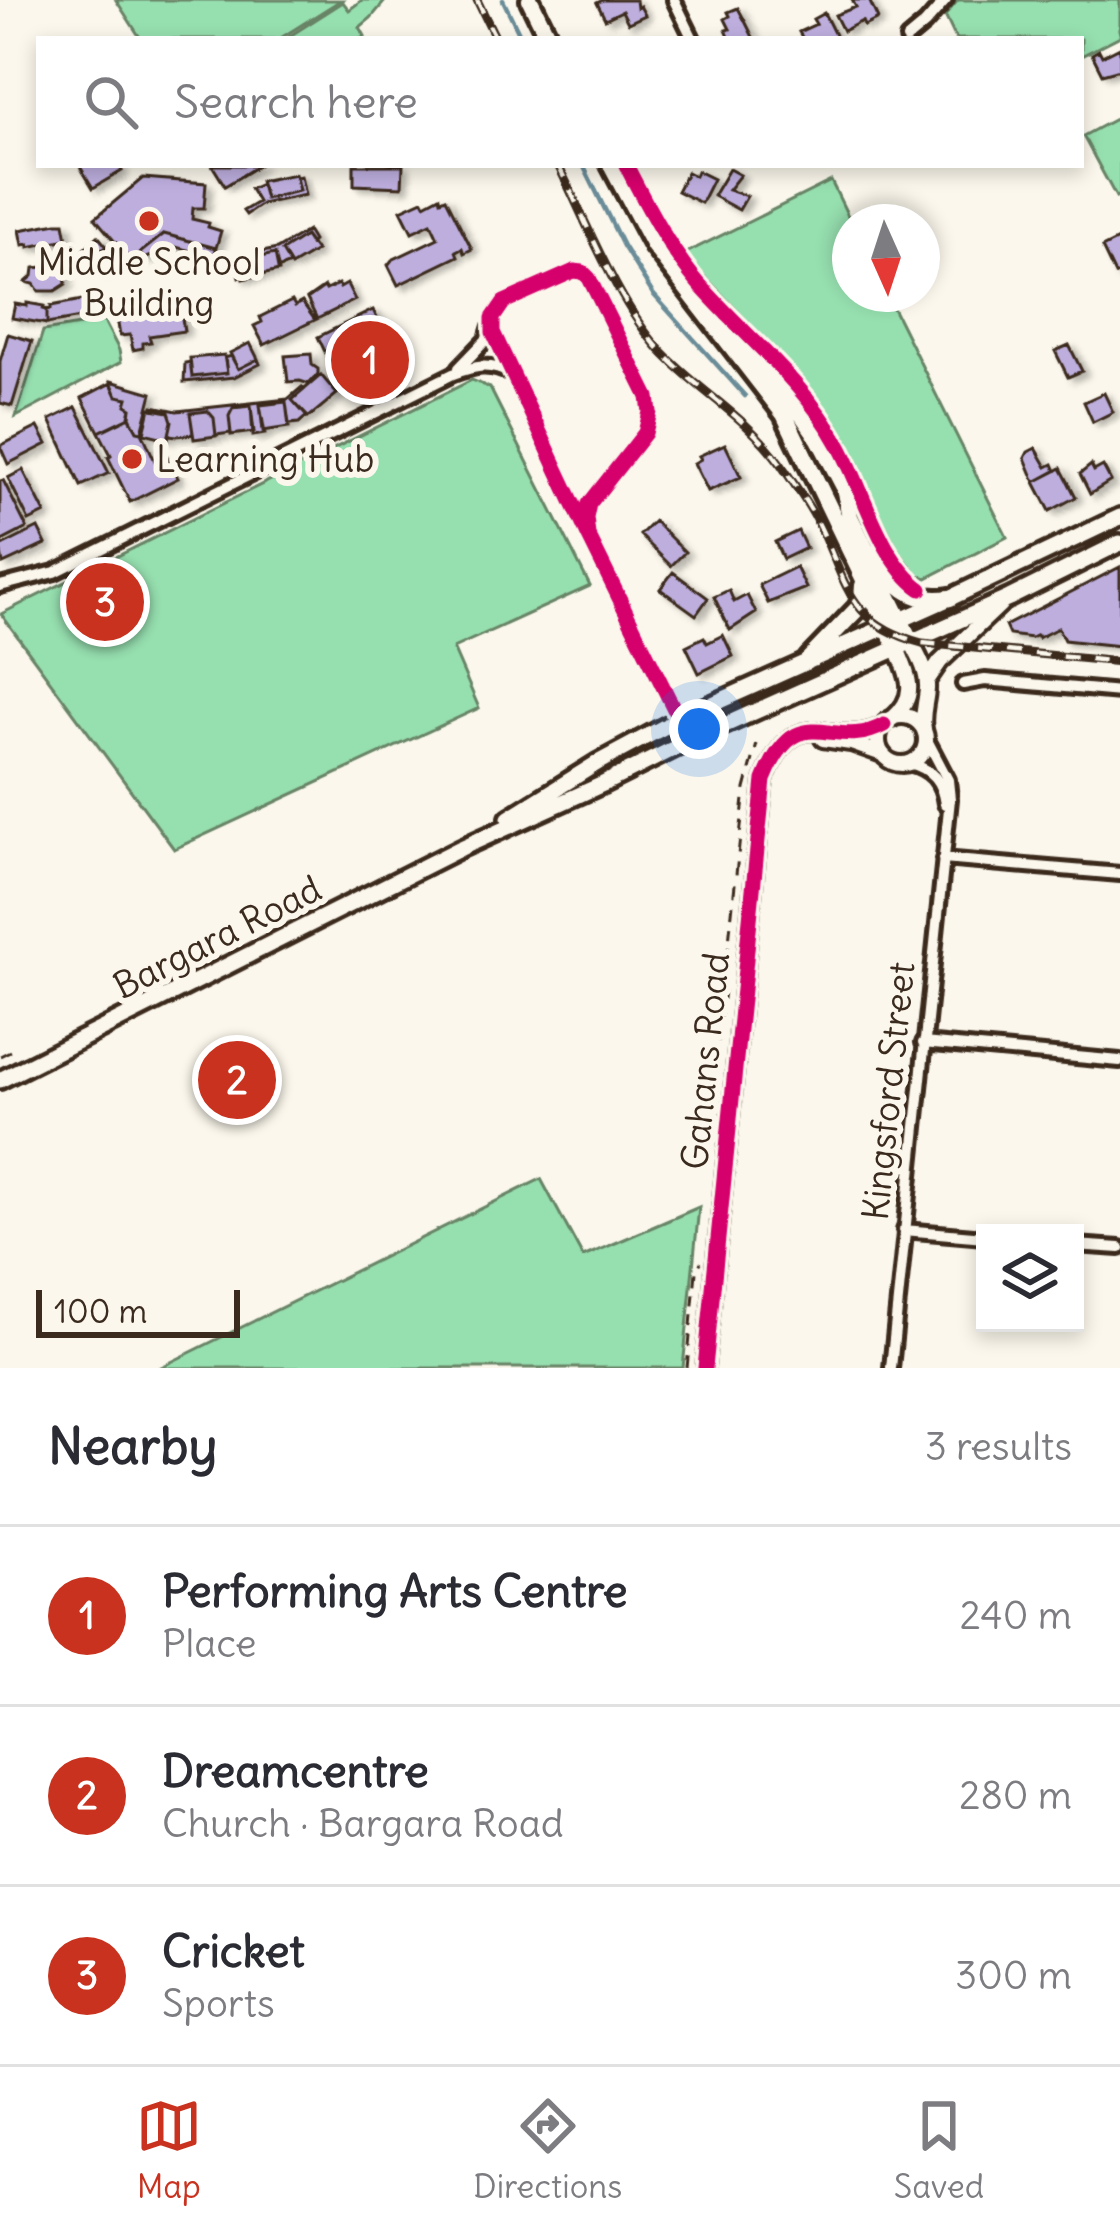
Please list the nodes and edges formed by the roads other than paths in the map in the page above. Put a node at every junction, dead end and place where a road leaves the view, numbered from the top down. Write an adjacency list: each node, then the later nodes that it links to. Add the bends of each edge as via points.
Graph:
1 (530, 0): 4 (main road)
2 (674, 0): 5 (street)
3 (946, 0): 6 (street)
4 (548, 36)
5 (692, 36)
6 (911, 36)
7 (613, 168): 8 (main road)
8 (695, 301): 12 (main road, via 780,382); 16 (main road, via 784,414)
9 (492, 323): 10 (street); 11 (street); 14 (street, via 504,302 583,272 648,398 645,433 590,504)
10 (453, 374): 11 (street, via 491,365); 17 (street, via 55,572)
11 (514, 376): 14 (street)
12 (844, 487): 18 (main road, via 904,590); 20 (main road)
13 (1120, 517): 18 (main road, Bargara Road)
14 (588, 536): 26 (street)
15 (1120, 543): 19 (main road, Bargara Road)
16 (861, 574): 20 (main road); 22 (main road, via 859,608)
17 (0, 586)
18 (950, 598): 20 (main road, Bargara Road)
19 (1009, 598): 21 (main road, Bargara Road); 23 (street)
20 (892, 623): 21 (main road); 22 (main road, Bargara Road)
21 (904, 645): 23 (street); 27 (street, via 910,690); 29 (main road, Bargara Road)
22 (809, 659): 26 (main road, Bargara Road)
23 (927, 681): 28 (street)
24 (963, 684): 25 (street)
25 (1120, 692)
26 (679, 719): 29 (main road); 34 (main road, Bargara Road)
27 (888, 722): 28 (street, via 908,717); 30 (street, via 879,740); 31 (street, via 867,732 804,733 782,743)
28 (925, 735): 32 (street, via 924,751); 33 (street, Kingsford Street, via 950,786)
29 (688, 740): 34 (main road, Bargara Road)
30 (884, 755): 31 (street, via 812,739); 32 (street)
31 (771, 761): 44 (street, Gahans Road, via 761,791)
32 (909, 763): 33 (street, Kingsford Street, via 937,779)
33 (947, 820): 35 (street, Kingsford Street)
34 (461, 848): 39 (main road, Bargara Road)
35 (943, 859): 36 (street); 37 (street, Kingsford Street)
36 (1120, 874)
37 (923, 1043): 38 (street); 40 (street, Kingsford Street)
38 (1120, 1061)
39 (0, 1080)
40 (904, 1230): 41 (street); 45 (street, Kingsford Street)
41 (976, 1236)
42 (1084, 1246): 43 (street)
43 (1120, 1249)
44 (705, 1368)
45 (891, 1368)

